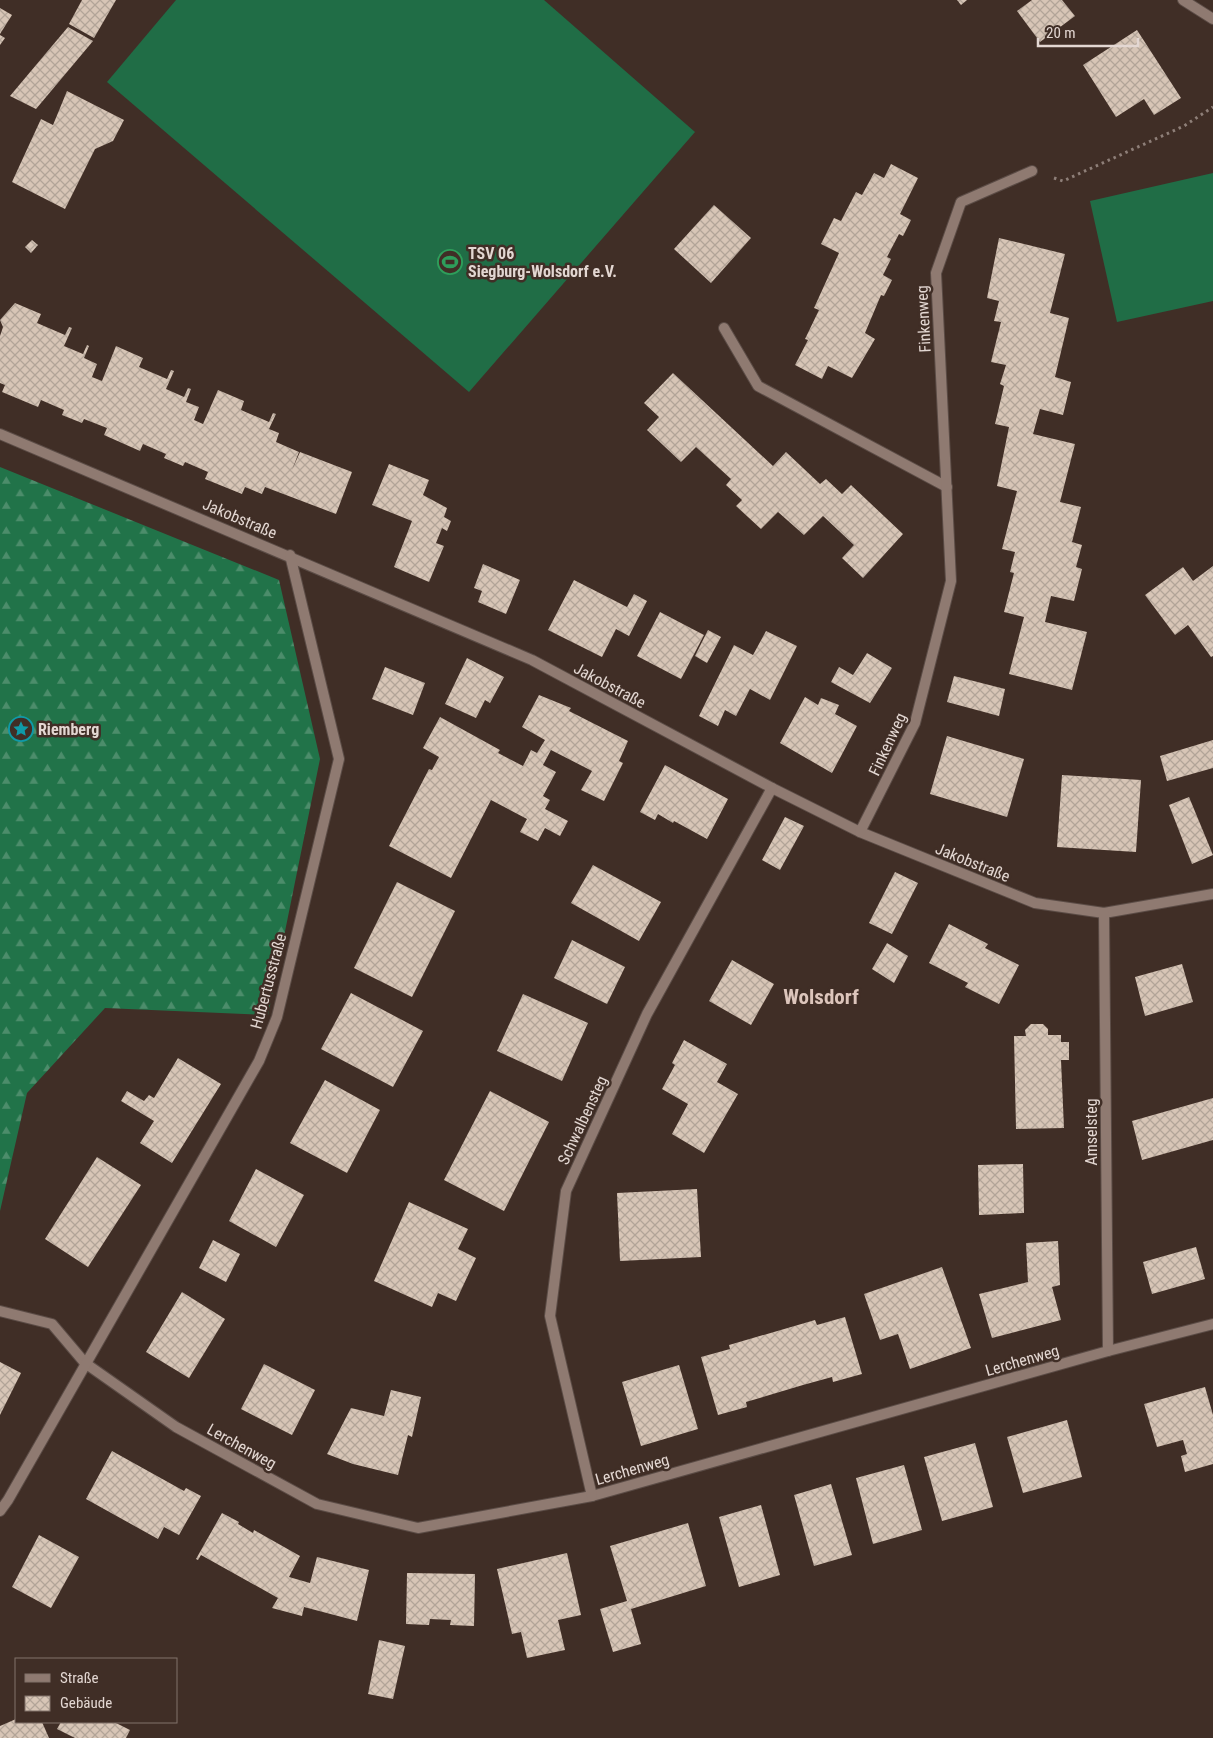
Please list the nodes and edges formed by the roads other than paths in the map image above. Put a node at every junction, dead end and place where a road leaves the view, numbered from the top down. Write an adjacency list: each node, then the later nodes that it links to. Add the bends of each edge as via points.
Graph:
1 (1183, 0): 2 (street)
2 (1213, 19)
3 (1032, 171): 6 (street, Finkenweg, via 961,202 936,273)
4 (724, 328): 6 (street, via 758,386)
5 (0, 434): 7 (street, Jakobstraße)
6 (947, 487): 9 (street, Finkenweg, via 951,581 915,723)
7 (290, 555): 8 (street, Jakobstraße, via 532,660); 15 (street, Hubertusstraße, via 339,760 277,1017 259,1061)
8 (772, 788): 9 (street, Jakobstraße); 16 (street, Schwalbensteg, via 647,1014 566,1191 550,1316)
9 (860, 832): 11 (street, Jakobstraße, via 1035,903)
10 (1213, 894): 11 (street, Jakobstraße)
11 (1104, 913): 14 (street, Amselsteg)
12 (0, 1311): 15 (street, via 52,1324)
13 (1213, 1324): 14 (street, Lerchenweg)
14 (1108, 1351): 16 (street, Lerchenweg)
15 (85, 1363): 16 (street, Lerchenweg, via 176,1427 318,1504 418,1528); 17 (street, Hubertusstraße)
16 (592, 1496)
17 (0, 1511)

